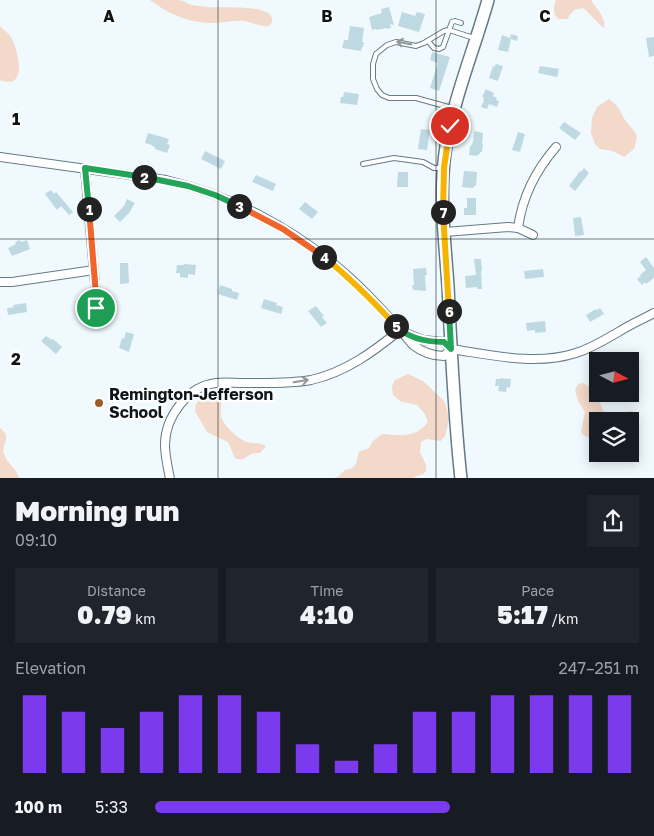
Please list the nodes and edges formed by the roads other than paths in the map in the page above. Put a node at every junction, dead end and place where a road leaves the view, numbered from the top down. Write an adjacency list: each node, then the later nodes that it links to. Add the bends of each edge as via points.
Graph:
1 (488, 0): 4 (main road)
2 (461, 23): 3 (lane, via 452,22)
3 (449, 30): 4 (lane); 5 (lane); 5 (lane, via 443,47 434,48)
4 (476, 38): 6 (main road)
5 (428, 41): 6 (lane, one-way to 6, via 416,46 396,42 387,44 376,54 373,64 376,89 389,98 416,98)
6 (454, 109): 11 (main road)
7 (556, 147): 12 (street, via 529,190)
8 (0, 157): 10 (street)
9 (363, 164): 11 (lane, via 394,158)
10 (85, 168): 15 (street); 19 (street, via 188,186 247,209 322,254 371,298)
11 (444, 168): 13 (main road)
12 (518, 228): 13 (street, via 508,226); 14 (street)
13 (444, 232): 20 (main road)
14 (533, 234)
15 (94, 270): 16 (street); 18 (street, via 96,308)
16 (0, 282)
17 (654, 313): 20 (street, via 593,346 562,357 512,358)
18 (89, 321)
19 (400, 330): 20 (street, via 423,340 444,342); 20 (street, via 413,345 426,352 444,356); 21 (street, one-way to 19, via 165,452 168,426 180,405 197,389 219,382 286,383 324,376 359,361)
20 (451, 349): 22 (main road)
21 (170, 478)
22 (461, 478)

